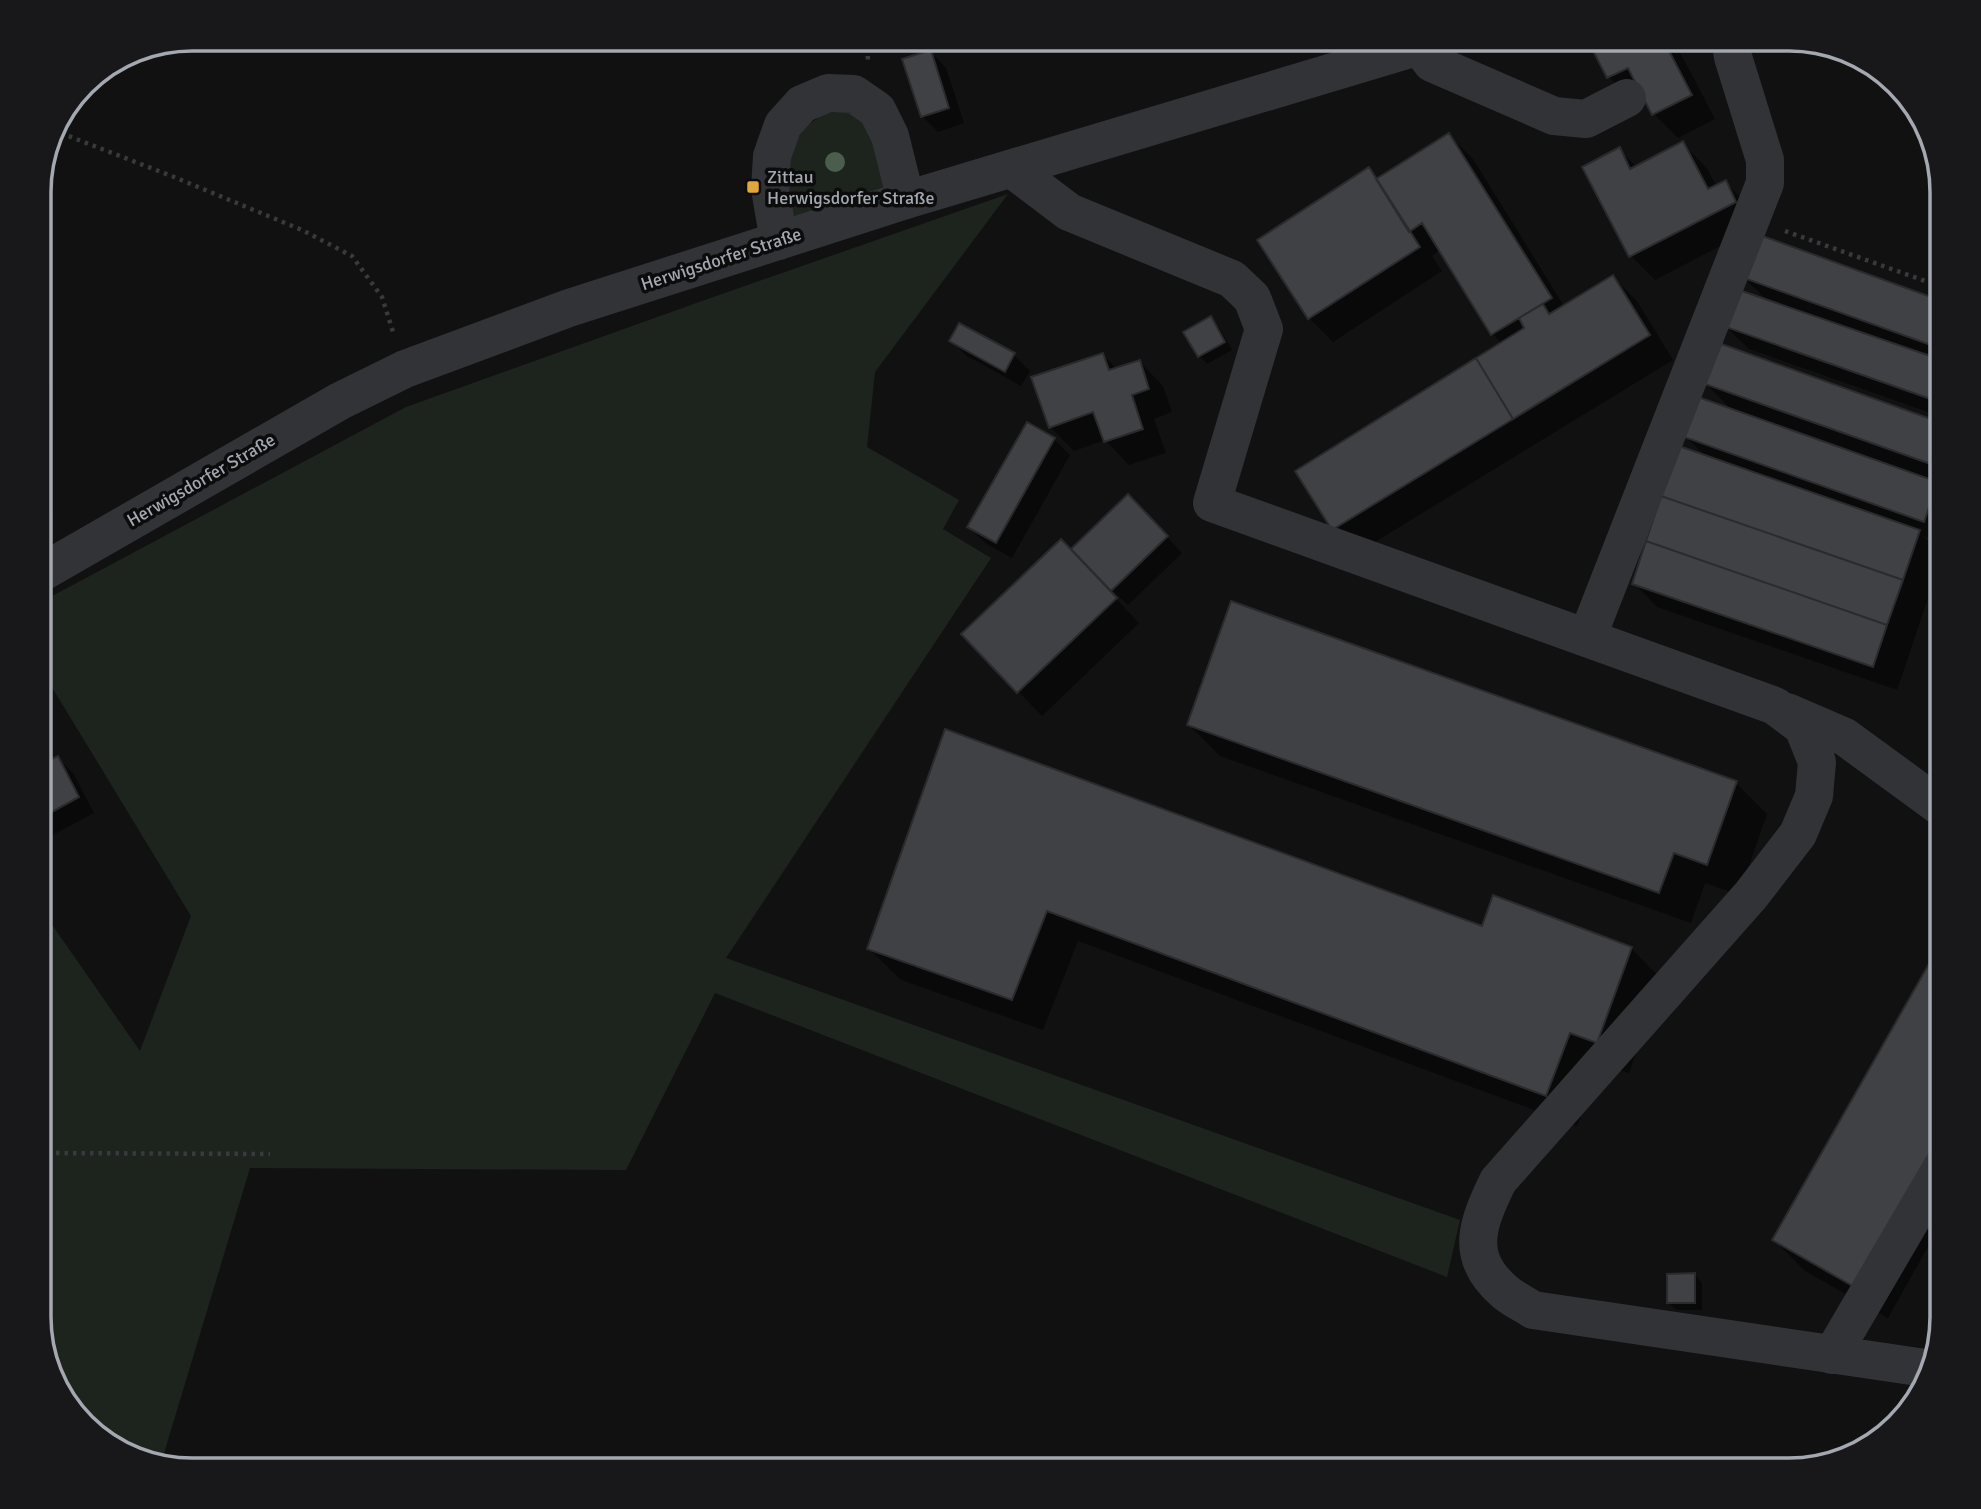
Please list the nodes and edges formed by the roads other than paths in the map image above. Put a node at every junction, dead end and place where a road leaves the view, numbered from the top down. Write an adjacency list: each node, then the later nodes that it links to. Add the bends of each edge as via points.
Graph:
1 (1402, 51): 5 (street, Herwigsdorfer Straße)
2 (1427, 51): 4 (street, via 1432,63 1553,116 1586,120)
3 (1732, 51): 9 (street, via 1765,160 1765,183)
4 (1627, 98)
5 (1012, 169): 6 (street, Herwigsdorfer Straße); 9 (street, via 1069,212 1232,279 1252,298 1264,329 1212,503)
6 (906, 200): 7 (street, Herwigsdorfer Straße); 7 (street, via 890,136 877,110 854,94 828,93 802,104 783,125 772,156 770,189)
7 (779, 241): 8 (street, Herwigsdorfer Straße, via 569,309 405,369 340,401)
8 (51, 567)
9 (1587, 638): 10 (street)
10 (1775, 706): 11 (street, via 1845,737); 13 (street, via 1803,727 1816,762 1814,796 1798,834 1742,905 1498,1181 1482,1215 1477,1246 1486,1270 1504,1292 1533,1310)
11 (1930, 799)
12 (1930, 1188): 13 (street)
13 (1832, 1355): 14 (street)
14 (1921, 1367)

